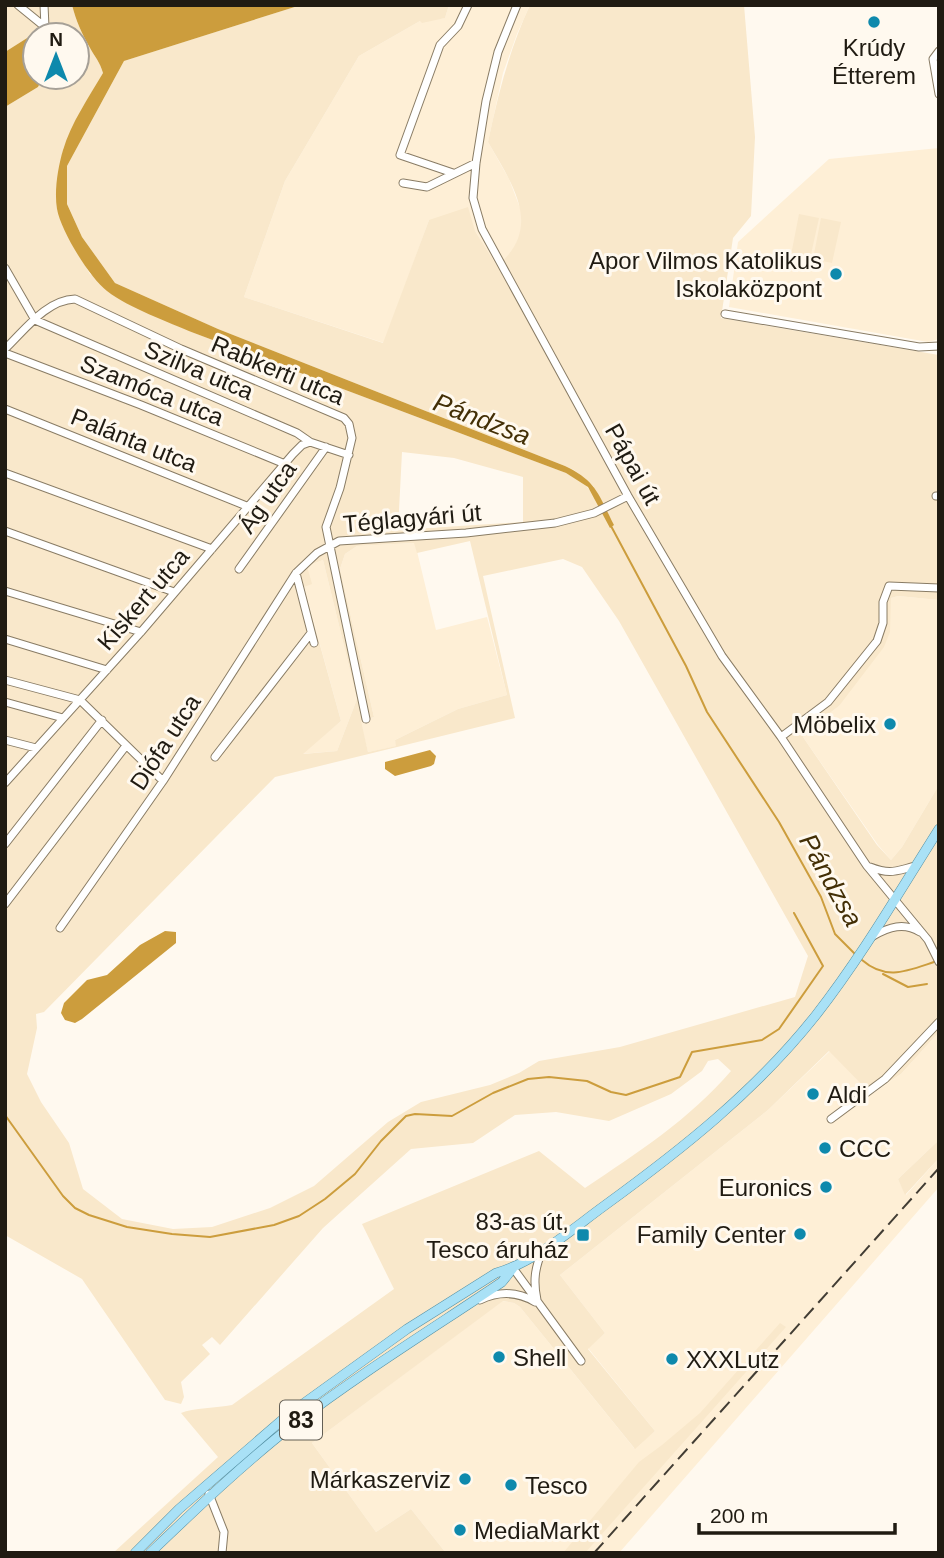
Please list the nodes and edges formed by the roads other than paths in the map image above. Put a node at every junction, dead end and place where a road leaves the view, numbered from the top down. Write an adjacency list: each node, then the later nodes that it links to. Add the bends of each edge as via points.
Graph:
1 (18, 5): 4 (street)
2 (468, 5): 8 (street, via 458,26 440,45 400,155)
3 (517, 5): 7 (street, Pápai út, via 498,52)
4 (38, 21)
5 (939, 51): 6 (street, via 933,59)
6 (939, 94)
7 (476, 163): 8 (street); 21 (street, Pápai út, via 473,198 482,229)
8 (453, 173): 9 (street, via 427,187)
9 (403, 183)
10 (5, 268): 12 (street)
11 (725, 314): 13 (street, via 919,347)
12 (35, 320): 14 (street); 16 (street, Szilva utca); 18 (street, Rabkerti utca, via 58,302 75,299 338,414 351,430)
13 (939, 346)
14 (5, 351): 19 (street, Szamóca utca)
15 (5, 409): 22 (street, Palánta utca)
16 (310, 442): 17 (street, Szilva utca); 19 (street, Kiskert utca)
17 (326, 447): 18 (street, Szilva utca); 26 (street, Ág utca)
18 (349, 455): 24 (street, Rabkerti utca, via 328,518)
19 (285, 464): 22 (street, Kiskert utca)
20 (5, 473): 25 (street)
21 (628, 496): 24 (street, Téglagyári út, via 594,513 555,523); 42 (street, Pápai út, via 722,656)
22 (249, 507): 25 (street, Kiskert utca)
23 (5, 531): 30 (street)
24 (329, 545): 27 (street); 40 (street, Téglagyári út)
25 (212, 549): 30 (street, Kiskert utca)
26 (239, 569)
27 (296, 573): 32 (street); 47 (street, Diófa utca)
28 (939, 588): 42 (street, via 889,586 877,641 828,702)
29 (5, 591): 31 (street)
30 (174, 592): 31 (street, Kiskert utca)
31 (142, 632): 35 (street, Kiskert utca)
32 (311, 633): 34 (street); 46 (street)
33 (5, 639): 35 (street)
34 (314, 643)
35 (107, 670): 37 (street, Kiskert utca)
36 (5, 680): 37 (street)
37 (80, 700): 39 (street, Kiskert utca); 41 (street)
38 (5, 702): 39 (street)
39 (63, 718): 45 (street, Kiskert utca)
40 (366, 719)
41 (102, 720): 44 (street); 50 (street)
42 (781, 737): 51 (street, Pápai út)
43 (5, 740): 45 (street)
44 (125, 747): 47 (street); 54 (street)
45 (36, 748): 48 (street, Kiskert utca)
46 (215, 757)
47 (163, 781): 55 (street, Diófa utca)
48 (5, 783)
49 (939, 829): 52 (main road, 83)
50 (5, 844)
51 (867, 866): 52 (street, via 892,873); 53 (street, Pápai út)
52 (916, 866): 53 (main road, 83)
53 (896, 899): 56 (main road, 83); 57 (street, Pápai út)
54 (5, 904)
55 (60, 928)
56 (872, 938): 57 (street, via 903,926); 61 (main road, 83, via 785,1051 727,1109 666,1161)
57 (928, 940): 58 (street, Pápai út)
58 (939, 962)
59 (939, 1022): 60 (street, via 885,1080)
60 (831, 1119)
61 (543, 1249): 62 (main road, 83); 63 (street, via 534,1280)
62 (513, 1268): 63 (street); 64 (main road, 83, via 502,1282); 66 (main road, 83, via 496,1273 383,1346 273,1427)
63 (538, 1304): 64 (street, via 506,1293); 65 (street)
64 (465, 1307): 67 (main road, 83, via 320,1405)
65 (581, 1361)
66 (204, 1487): 67 (street); 68 (main road, 83)
67 (211, 1496): 69 (main road, 83); 70 (street, via 224,1532)
68 (135, 1553)
69 (150, 1553)
70 (222, 1553)

